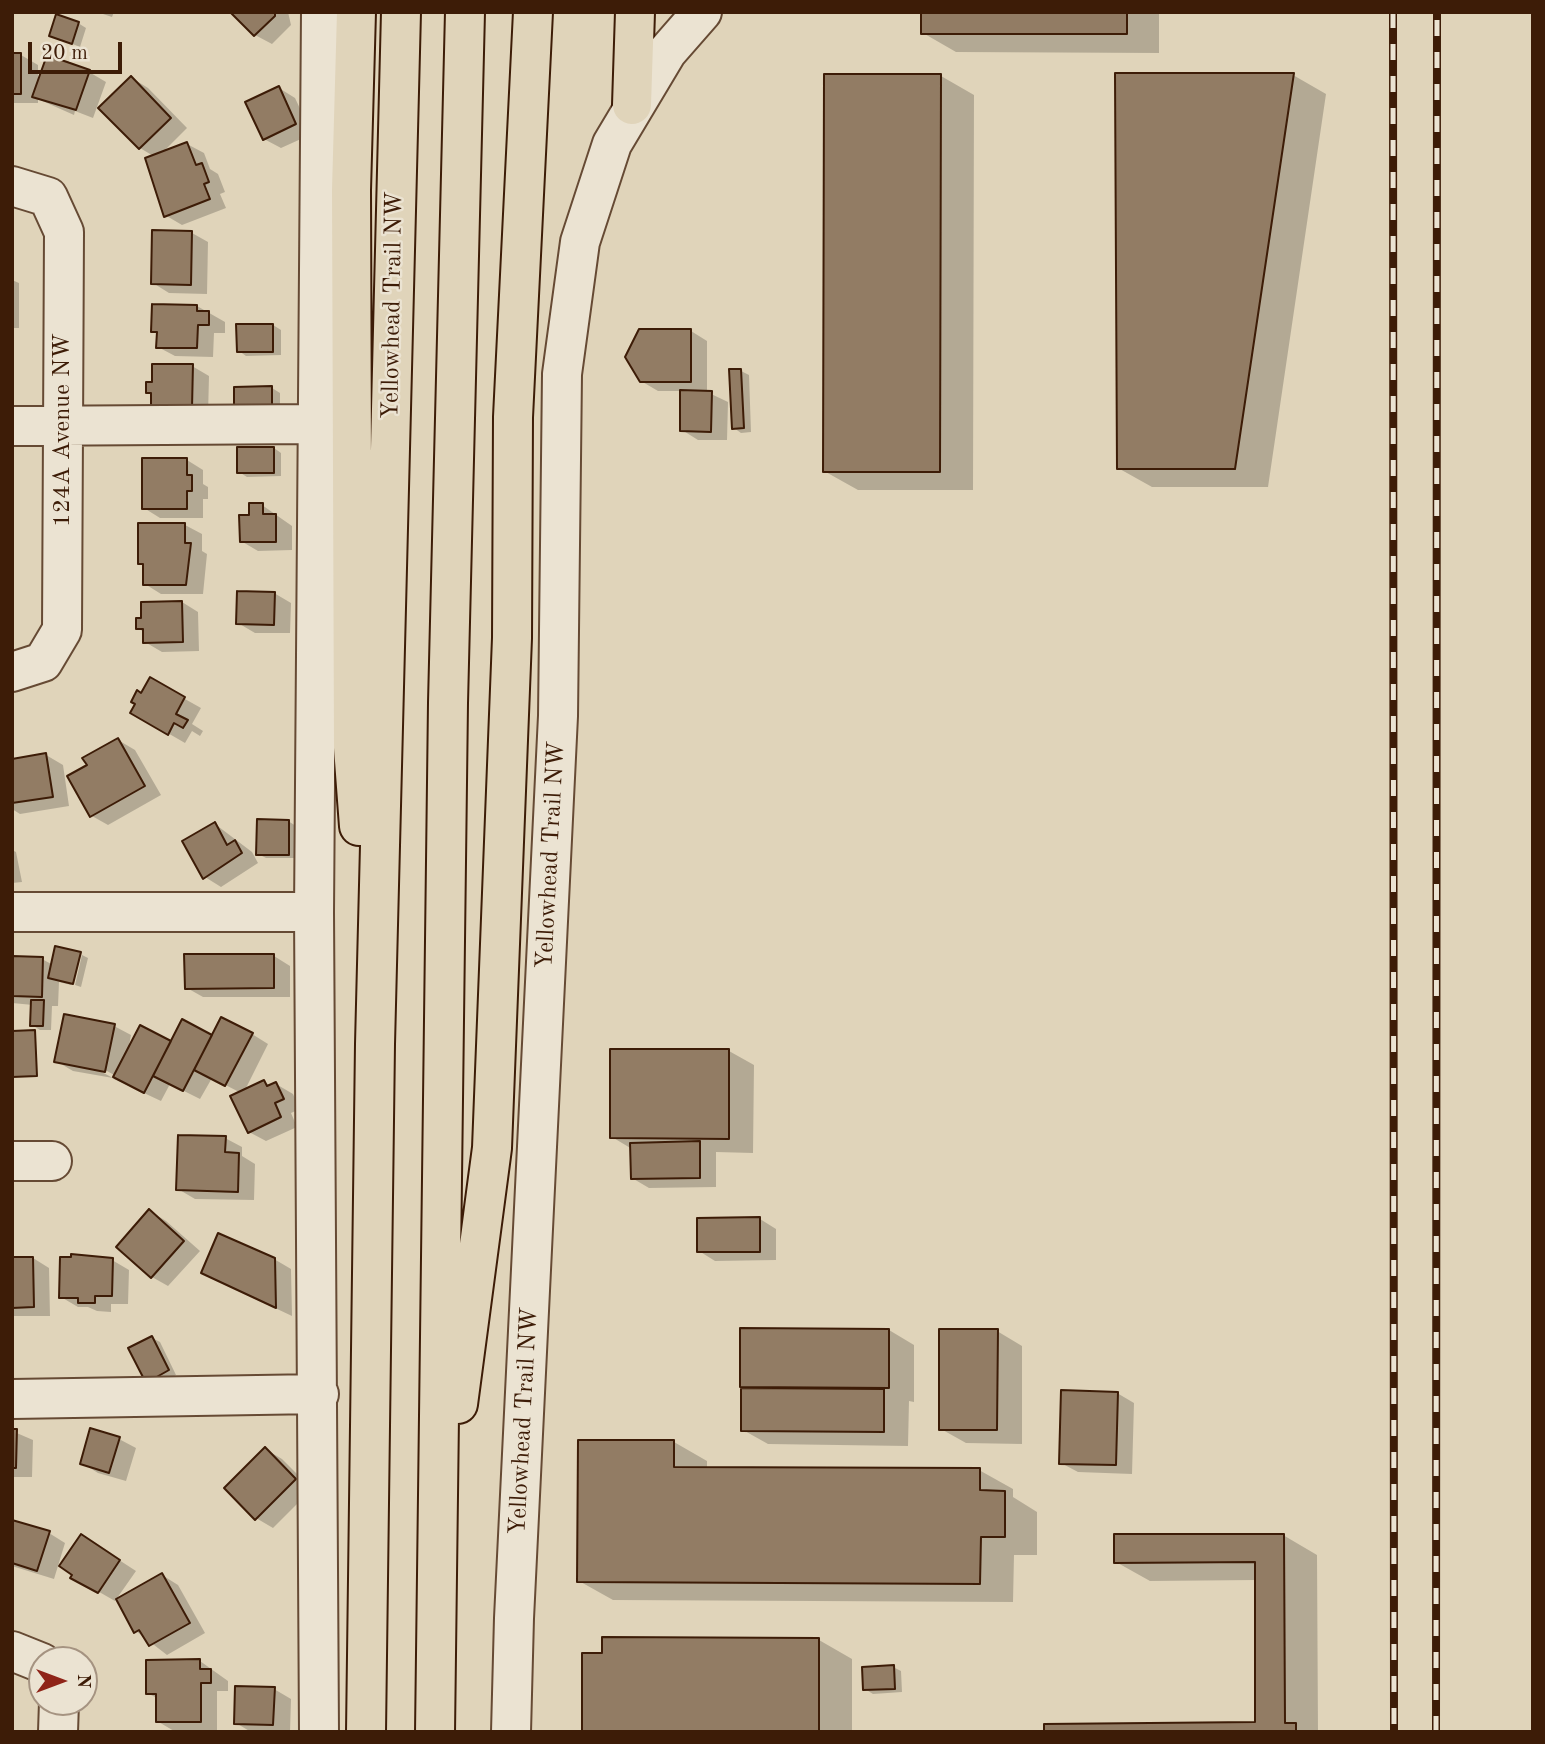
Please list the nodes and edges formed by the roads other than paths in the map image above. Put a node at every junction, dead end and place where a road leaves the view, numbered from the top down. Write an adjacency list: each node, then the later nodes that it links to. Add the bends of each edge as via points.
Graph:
1 (321, 12): 10 (street)
2 (356, 12): 16 (highway, via 351,190 352,747)
3 (401, 12): 16 (highway, Yellowhead Trail NW)
4 (465, 12): 21 (highway, via 447,704)
5 (533, 12): 21 (highway, via 513,417 512,638 492,1148)
6 (635, 12): 8 (highway)
7 (702, 12): 8 (street, Yellowhead Trail NW, via 672,44)
8 (632, 105): 25 (street, Yellowhead Trail NW, via 612,144 580,242 562,374 558,716)
9 (12, 186): 12 (street, 124A Avenue NW, via 48,197 64,232)
10 (316, 424): 12 (street); 15 (street)
11 (12, 426): 12 (street)
12 (63, 426): 13 (street, 124A Avenue NW, via 62,629)
13 (28, 667)
14 (12, 912): 15 (street)
15 (314, 912): 19 (street)
16 (375, 1044): 23 (highway, Yellowhead Trail NW)
17 (12, 1161): 18 (street)
18 (52, 1161)
19 (318, 1394): 20 (street); 22 (street)
20 (12, 1399)
21 (435, 1587): 24 (highway)
22 (319, 1732)
23 (366, 1732)
24 (435, 1732)
25 (511, 1732)

